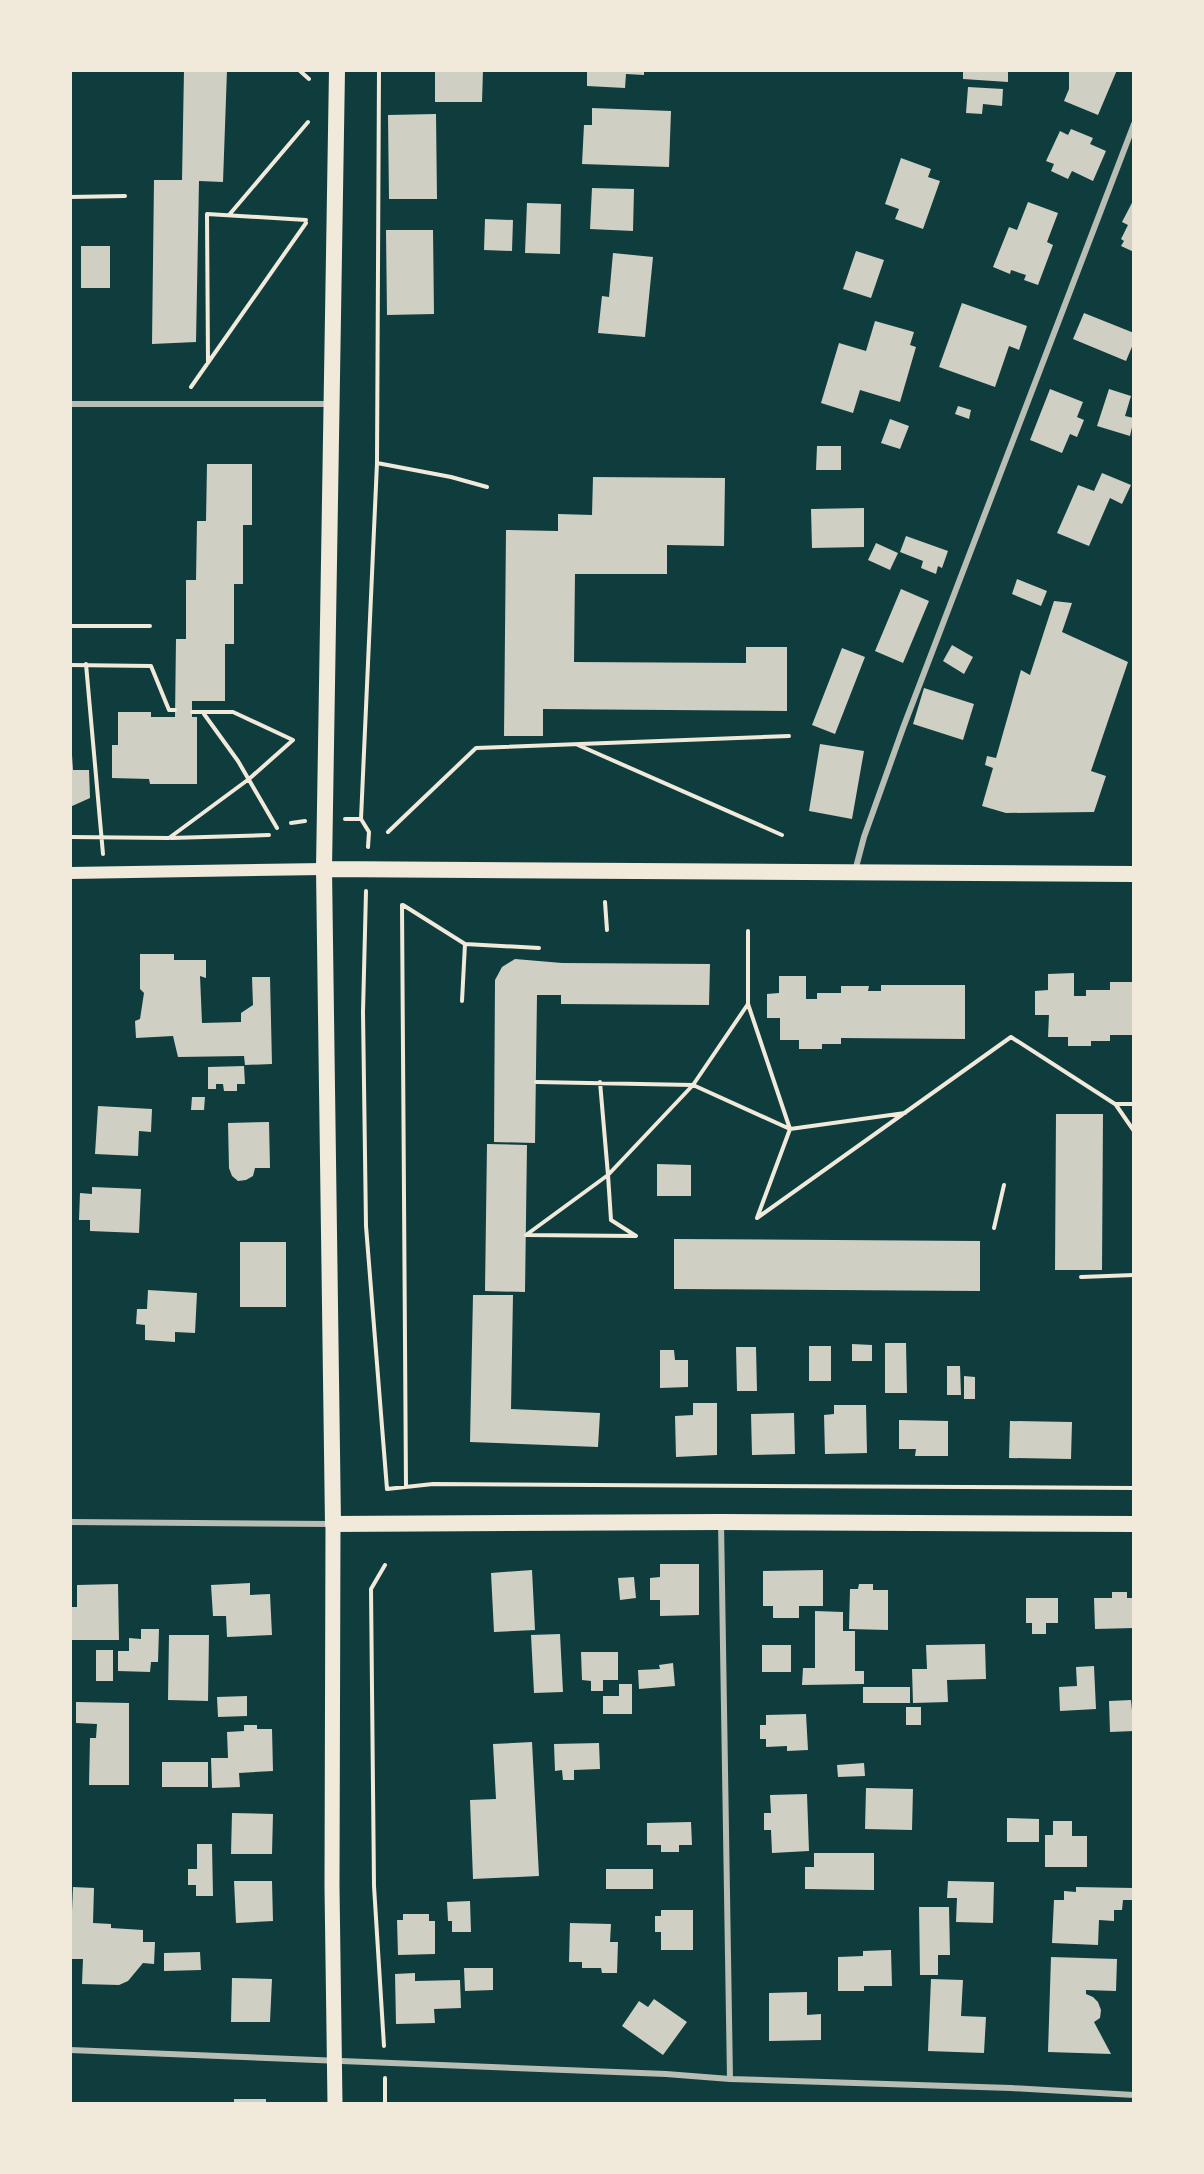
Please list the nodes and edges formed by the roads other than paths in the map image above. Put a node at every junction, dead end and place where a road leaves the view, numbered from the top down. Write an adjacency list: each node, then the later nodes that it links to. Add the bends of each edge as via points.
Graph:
1 (337, 70): 4 (highway)
2 (1134, 124): 6 (street, via 903,728)
3 (70, 404): 4 (street)
4 (331, 404): 5 (highway)
5 (324, 869): 6 (highway); 7 (main road); 11 (highway)
6 (855, 872): 8 (highway)
7 (70, 873)
8 (1134, 874)
9 (70, 1522): 11 (street)
10 (721, 1522): 11 (highway); 12 (highway); 15 (street)
11 (333, 1524): 14 (main road)
12 (1134, 1524)
13 (70, 2050): 14 (street)
14 (335, 2062): 15 (street); 17 (main road)
15 (730, 2079): 16 (street)
16 (1134, 2095)
17 (336, 2103)

